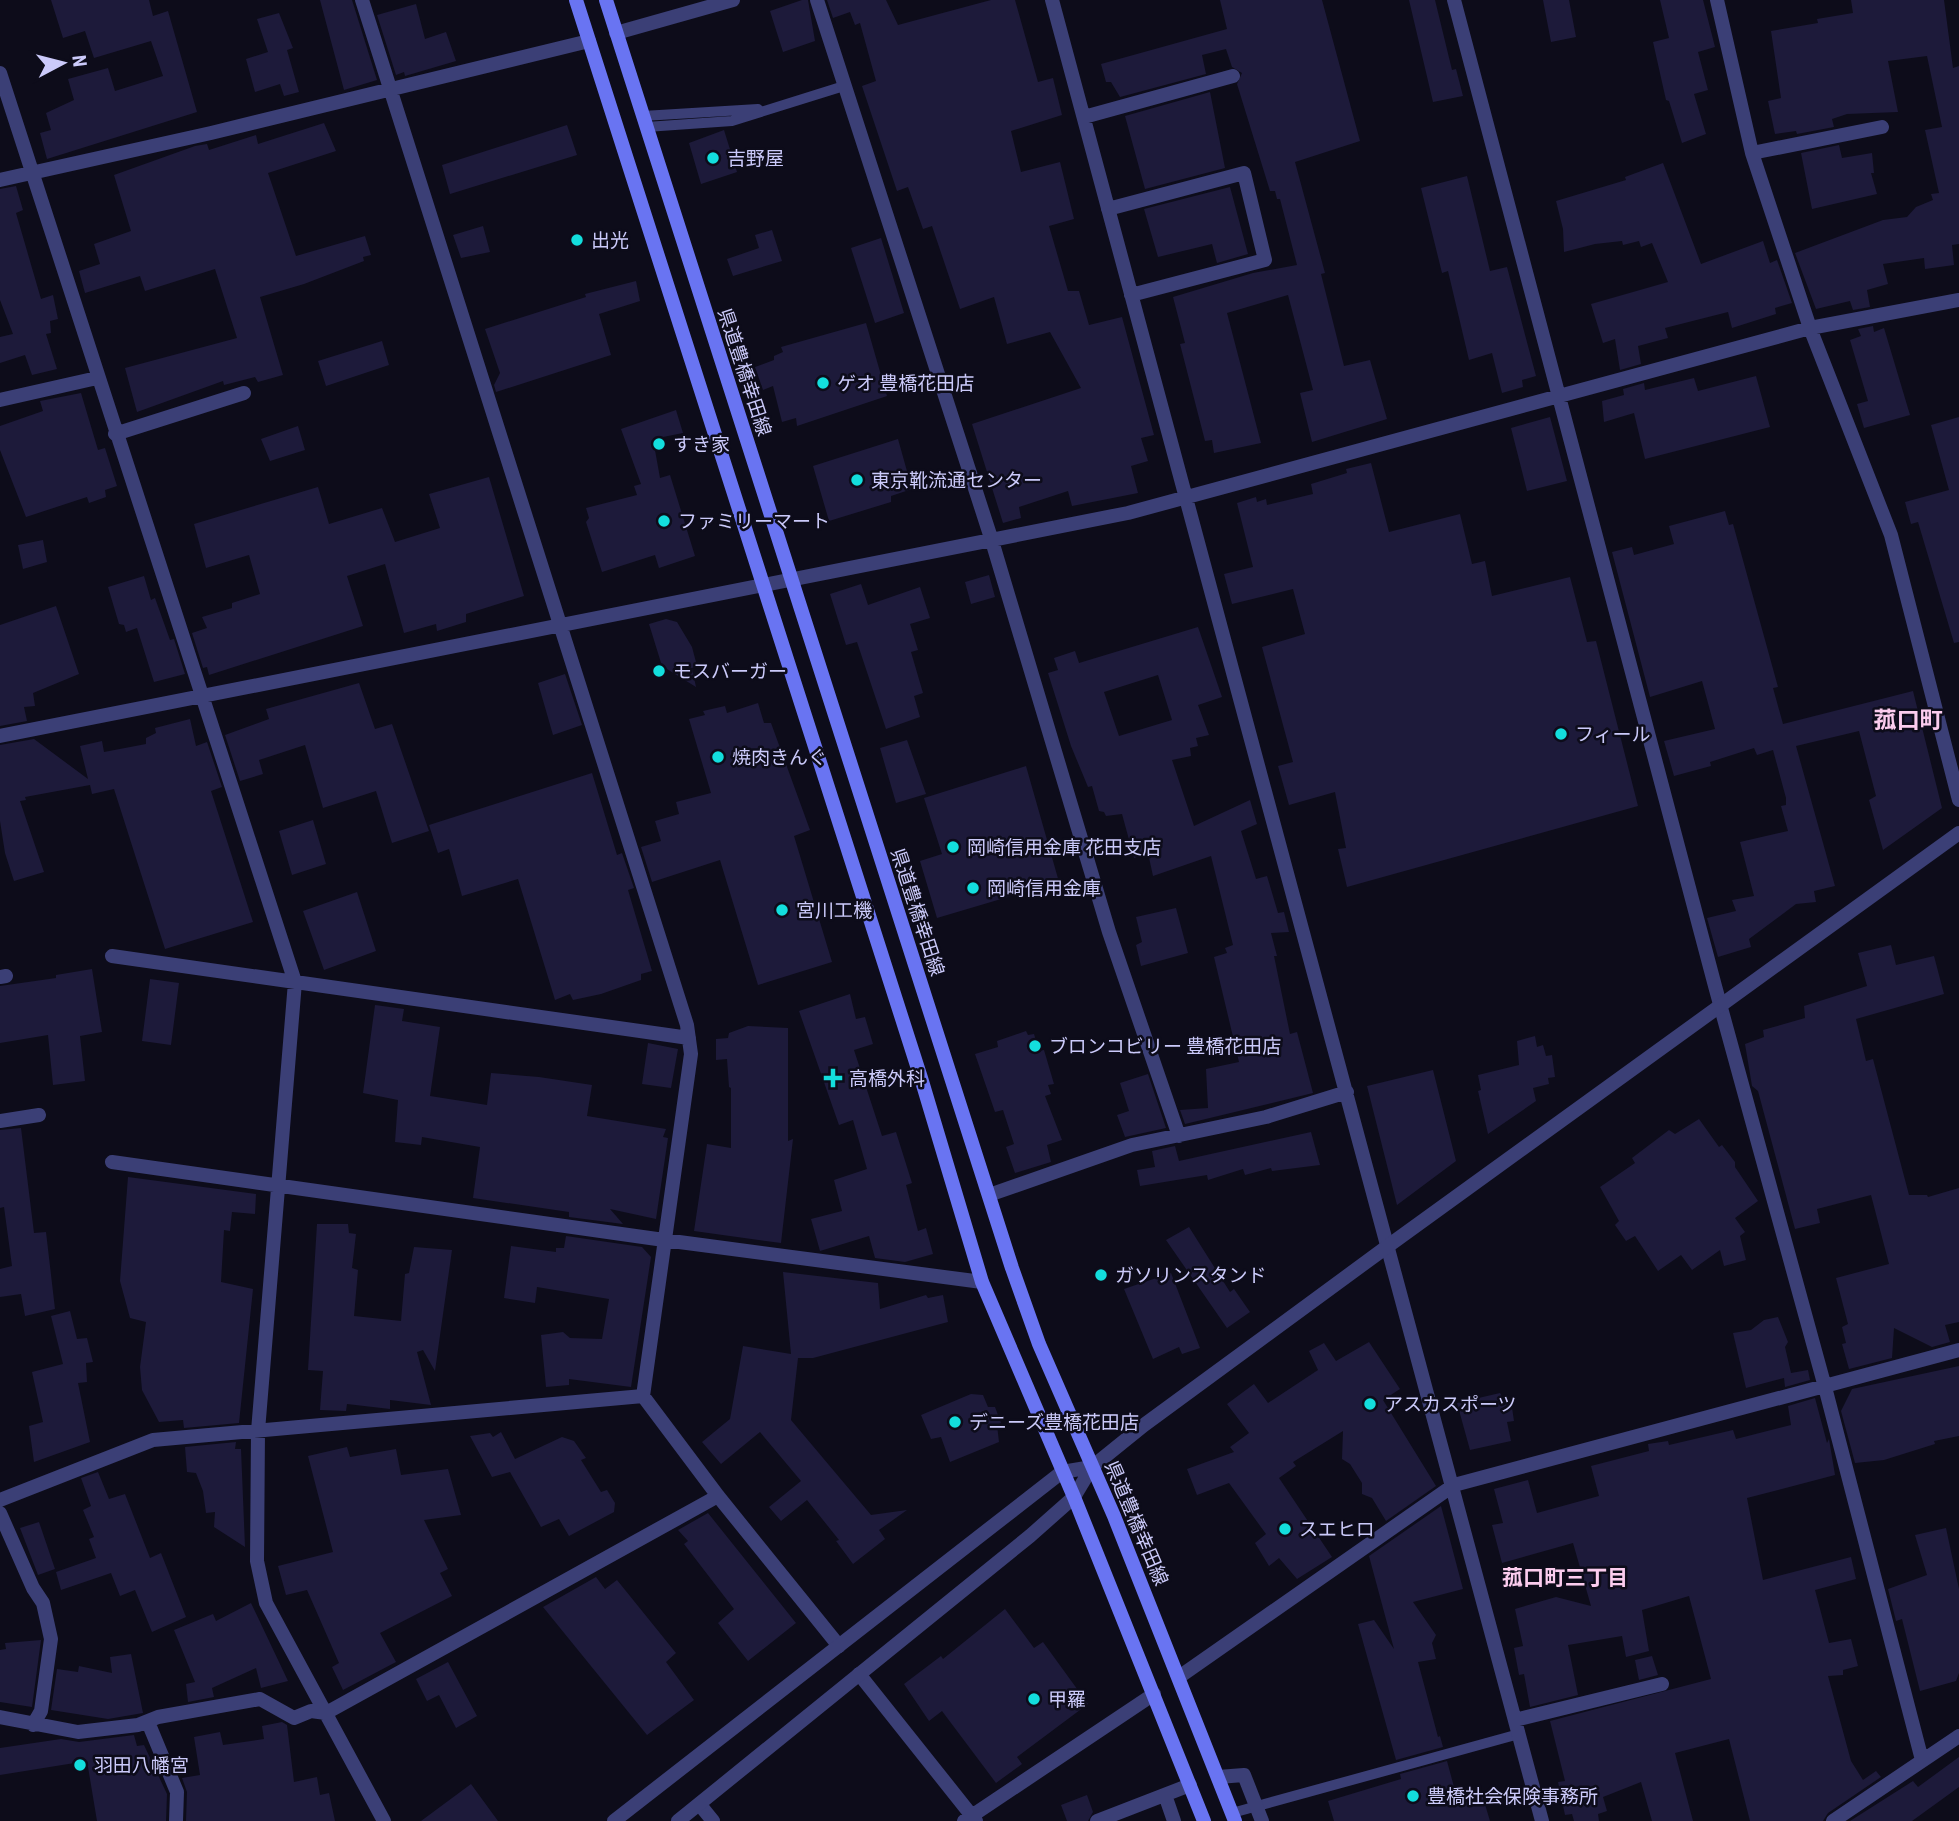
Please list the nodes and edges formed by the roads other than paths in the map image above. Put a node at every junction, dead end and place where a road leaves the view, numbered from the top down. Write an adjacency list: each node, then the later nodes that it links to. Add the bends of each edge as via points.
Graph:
1 (362, 0): 14 (street)
2 (576, 0): 10 (main road)
3 (606, 0): 9 (main road, 県道豊橋幸田線)
4 (733, 0): 9 (street)
5 (817, 0): 13 (street)
6 (1052, 0): 16 (street)
7 (1454, 0): 28 (street)
8 (1717, 0): 19 (street)
9 (616, 33): 17 (main road, 県道豊橋幸田線)
10 (589, 41): 14 (street); 34 (main road)
11 (0, 73): 20 (street)
12 (1233, 76): 16 (street)
13 (844, 86): 15 (lane); 32 (street)
14 (390, 89): 20 (street); 35 (street)
15 (775, 108): 17 (lane); 17 (lane, via 732,121)
16 (1084, 117): 22 (street)
17 (645, 121): 33 (main road, 県道豊橋幸田線)
18 (1882, 127): 19 (street)
19 (1752, 153): 25 (street)
20 (31, 173): 21 (street); 26 (street)
21 (0, 180)
22 (1108, 209): 23 (street); 23 (street, via 1244,173 1265,260)
23 (1131, 295): 31 (street)
24 (1959, 300): 25 (street)
25 (1810, 328): 28 (street); 38 (street, via 1891,534)
26 (97, 378): 29 (street); 30 (street)
27 (244, 393): 30 (street)
28 (1558, 394): 31 (street); 42 (street)
29 (0, 400)
30 (115, 434): 36 (street)
31 (1185, 497): 32 (street); 44 (street)
32 (992, 541): 33 (street); 47 (street, via 1109,932)
33 (791, 578): 34 (street); 50 (main road, 県道豊橋幸田線)
34 (763, 583): 35 (street); 53 (main road)
35 (561, 623): 36 (street); 43 (street)
36 (200, 696): 37 (street); 41 (street)
37 (0, 736)
38 (1959, 800)
39 (1959, 833): 42 (street)
40 (112, 956): 41 (street)
41 (295, 982): 43 (street); 49 (street)
42 (1721, 1007): 52 (street); 55 (street)
43 (689, 1038): 51 (street, via 691,1054)
44 (1347, 1092): 47 (street, via 1266,1117); 52 (street)
45 (39, 1115): 46 (street)
46 (0, 1121)
47 (1179, 1136): 50 (street, via 1132,1145)
48 (112, 1161): 49 (street)
49 (277, 1185): 51 (street); 57 (street)
50 (989, 1195): 58 (main road, 県道豊橋幸田線, via 1039,1344)
51 (664, 1240): 53 (street); 56 (street)
52 (1388, 1246): 58 (street); 60 (street)
53 (982, 1282): 59 (main road)
54 (1959, 1350): 55 (street)
55 (1825, 1387): 60 (street); 76 (street)
56 (643, 1396): 57 (street); 61 (street)
57 (258, 1431): 63 (street, via 153,1440); 70 (street, via 257,1561 266,1603)
58 (1093, 1467): 59 (street); 62 (street); 67 (main road, 県道豊橋幸田線)
59 (1062, 1472): 62 (main road); 65 (street)
60 (1454, 1485): 67 (street); 74 (street)
61 (718, 1496): 65 (street); 70 (street)
62 (1074, 1497): 66 (street); 69 (main road)
63 (0, 1500)
64 (0, 1513): 73 (street, via 43,1603 51,1639 41,1711)
65 (839, 1646): 86 (street)
66 (859, 1674): 80 (street); 83 (street)
67 (1180, 1677): 77 (main road, 県道豊橋幸田線)
68 (1662, 1684): 74 (street)
69 (1154, 1694): 78 (main road); 83 (street)
70 (327, 1713): 72 (street, via 311,1711 294,1718 260,1699); 85 (street)
71 (0, 1717): 73 (street)
72 (148, 1721): 73 (street, via 78,1732); 84 (street, via 177,1792)
73 (33, 1725)
74 (1517, 1727): 81 (lane); 93 (street)
75 (1959, 1736): 76 (street)
76 (1922, 1760): 94 (street)
77 (1218, 1777): 81 (street, via 1244,1775); 82 (main road, 県道豊橋幸田線)
78 (1190, 1785): 79 (street); 91 (main road)
79 (1165, 1795): 89 (street); 90 (street)
80 (699, 1805): 87 (street); 88 (street)
81 (1256, 1806): 82 (lane); 92 (street)
82 (1233, 1817)
83 (971, 1819)
84 (176, 1821)
85 (384, 1821)
86 (614, 1821)
87 (678, 1821)
88 (713, 1821)
89 (1097, 1821)
90 (1174, 1821)
91 (1204, 1821)
92 (1262, 1821)
93 (1542, 1821)
94 (1833, 1821)

